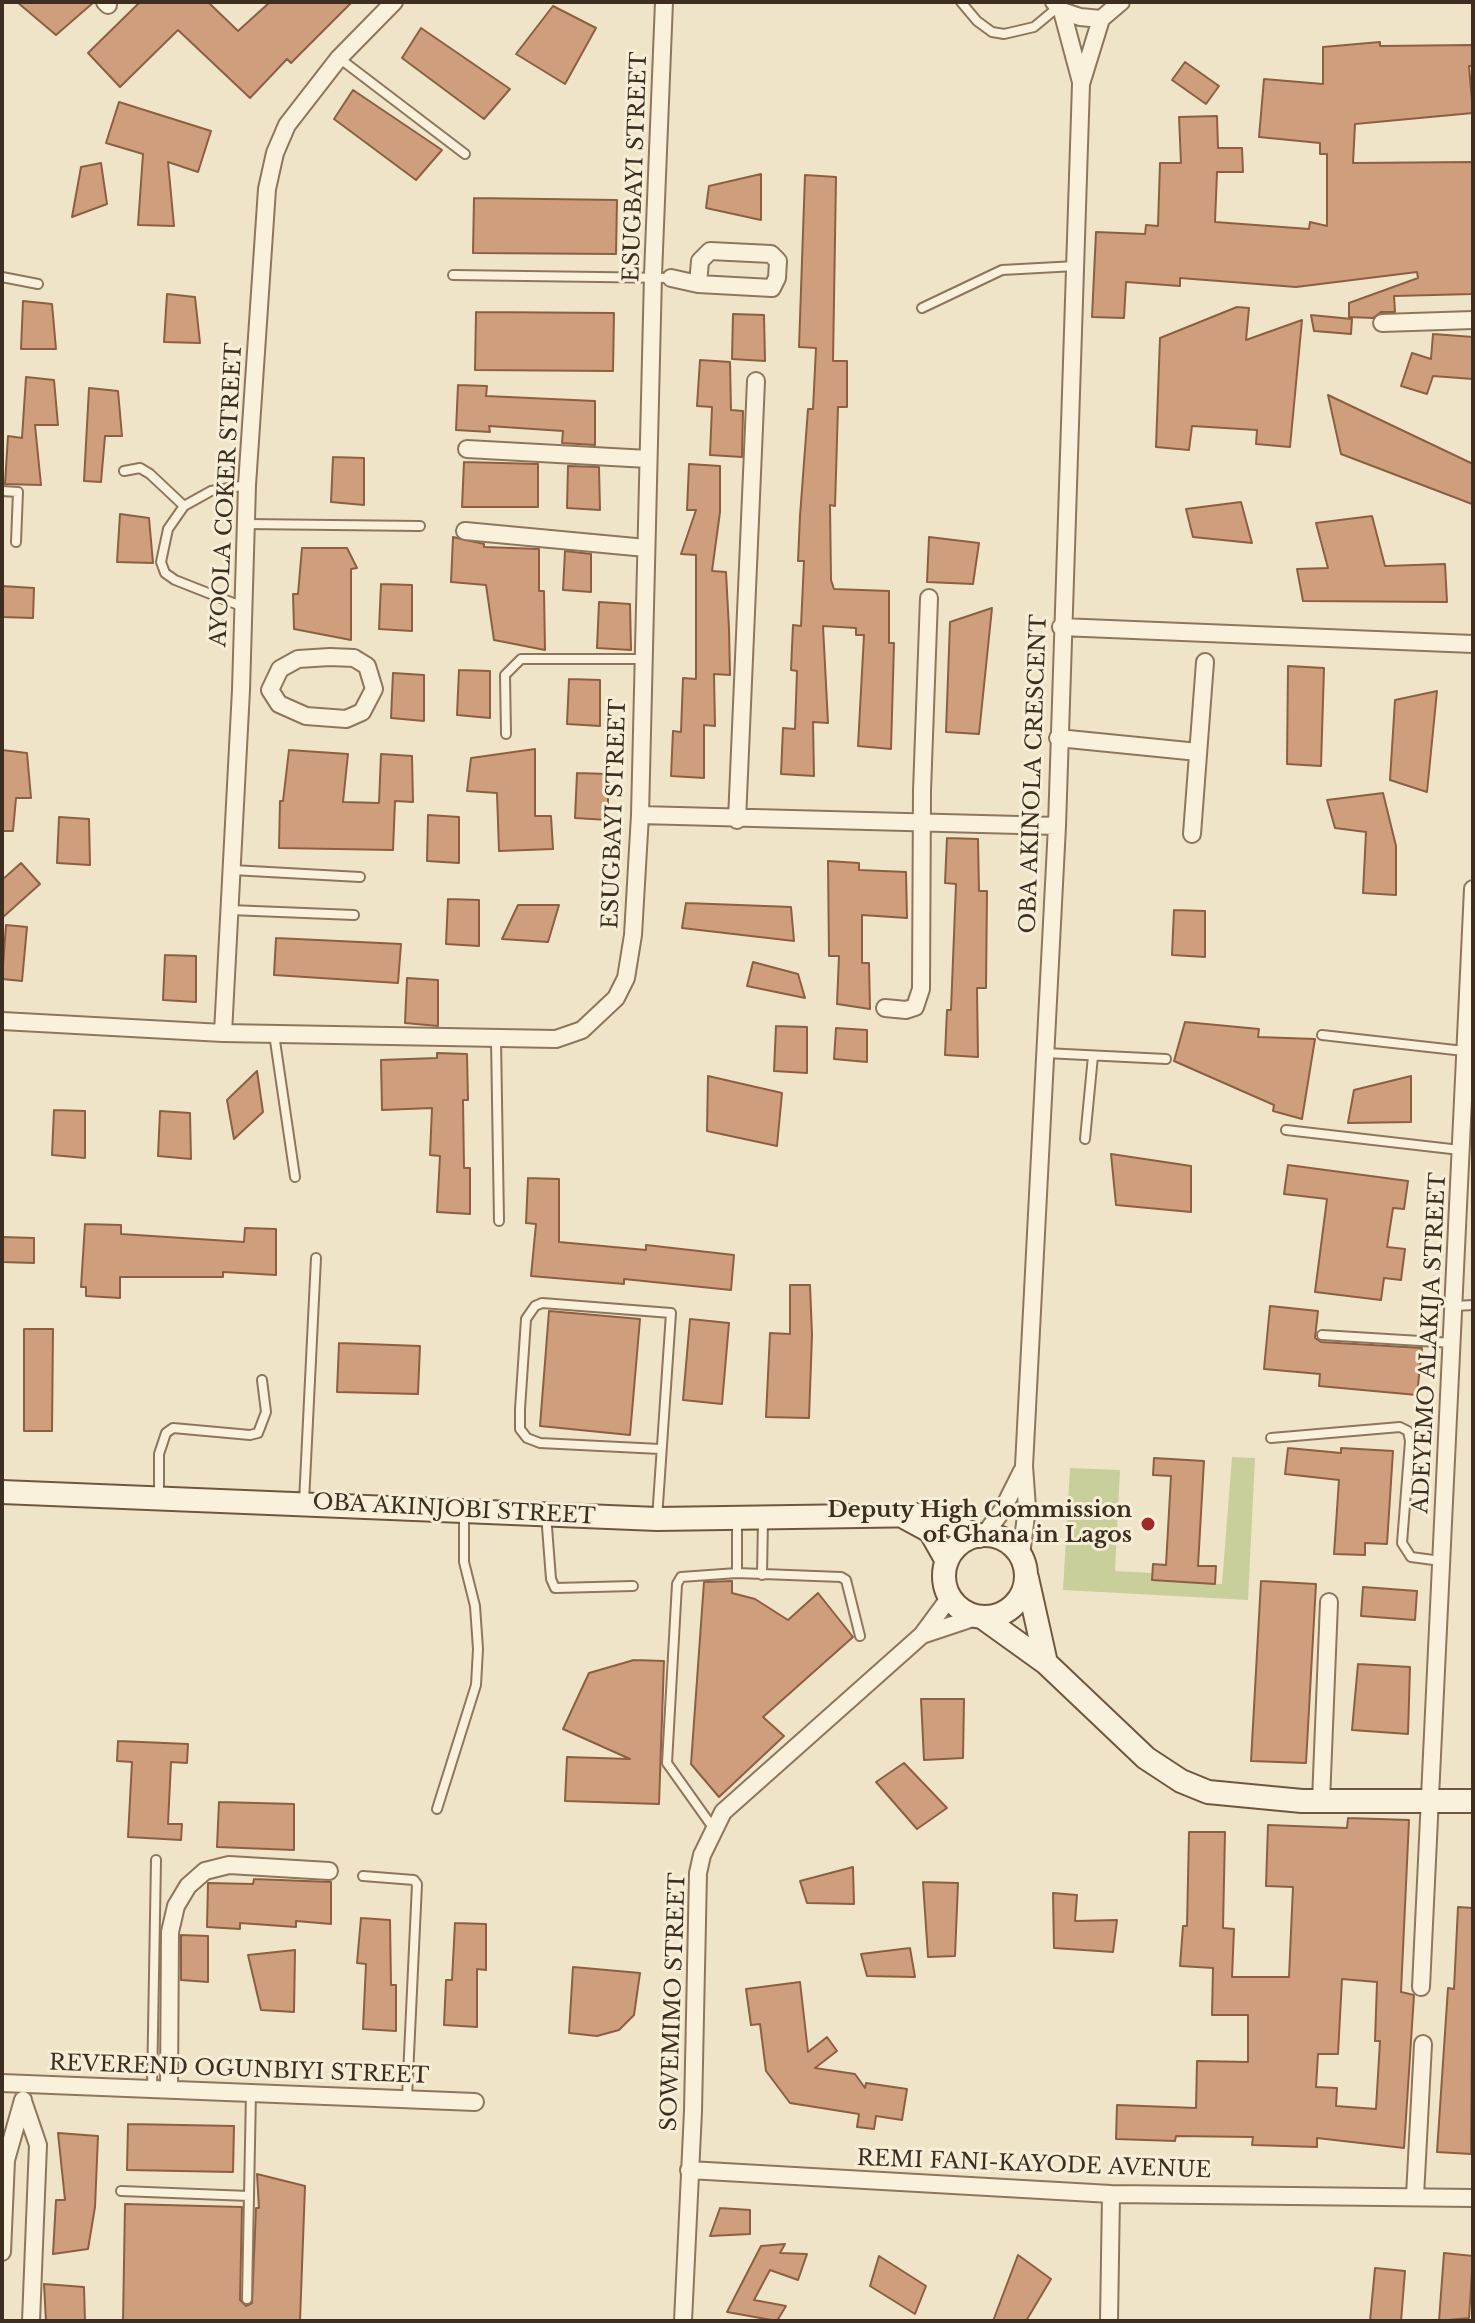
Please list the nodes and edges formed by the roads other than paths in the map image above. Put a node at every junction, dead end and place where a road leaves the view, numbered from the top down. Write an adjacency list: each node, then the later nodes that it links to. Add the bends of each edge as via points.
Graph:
1 (394, 2): 7 (street, AYOOLA COKER STREET)
2 (664, 2): 12 (street, ESUGBAYI STREET)
3 (961, 2): 5 (lane, via 977,21 1004,34 1034,27)
4 (1122, 2): 6 (street)
5 (1058, 6): 6 (street); 8 (street)
6 (1101, 19): 8 (street)
7 (339, 58): 9 (lane); 24 (street, AYOOLA COKER STREET, via 287,125 267,189)
8 (1081, 84): 10 (street, OBA AKINOLA CRESCENT)
9 (465, 154)
10 (1077, 266): 17 (lane, via 1002,270); 34 (street, OBA AKINOLA CRESCENT)
11 (453, 275): 12 (lane)
12 (653, 275): 14 (lane); 22 (street, ESUGBAYI STREET)
13 (2, 277): 15 (lane)
14 (671, 278): 16 (street)
15 (38, 284)
16 (698, 284): 16 (street, via 700,261 710,251 771,254 778,261 772,288)
17 (922, 308)
18 (1473, 320): 19 (street)
19 (1382, 323)
20 (756, 381): 44 (street)
21 (467, 449): 22 (street)
22 (648, 459): 31 (street, ESUGBAYI STREET)
23 (124, 471): 26 (lane, via 140,468)
24 (247, 485): 26 (lane, via 211,491); 27 (street, AYOOLA COKER STREET)
25 (2, 491): 30 (lane, via 18,492)
26 (184, 506): 33 (lane, via 162,544 165,573)
27 (245, 524): 28 (lane); 33 (street, AYOOLA COKER STREET)
28 (420, 526)
29 (465, 531): 31 (street)
30 (16, 542)
31 (646, 548): 36 (street, ESUGBAYI STREET)
32 (929, 598): 45 (street)
33 (241, 606): 38 (street, AYOOLA COKER STREET)
34 (1061, 627): 35 (street); 41 (street, OBA AKINOLA CRESCENT)
35 (1473, 644)
36 (644, 659): 40 (lane, via 521,659 505,675); 43 (street, ESUGBAYI STREET)
37 (1205, 662): 42 (street)
38 (241, 690): 39 (street); 48 (street, AYOOLA COKER STREET)
39 (270, 690): 39 (street, via 288,711 346,719 362,712 374,689 367,666 354,658 330,657 298,659 280,669)
40 (506, 734)
41 (1058, 738): 42 (street); 46 (street, OBA AKINOLA CRESCENT)
42 (1198, 752): 47 (street)
43 (640, 815): 44 (street); 59 (street, ESUGBAYI STREET, via 633,935 626,978 616,998 582,1030 556,1039)
44 (737, 820): 45 (street)
45 (922, 823): 46 (street); 53 (street, via 921,989 915,1007)
46 (1057, 826): 61 (street, OBA AKINOLA CRESCENT)
47 (1192, 834)
48 (232, 870): 49 (lane); 51 (street, AYOOLA COKER STREET)
49 (360, 877)
50 (1473, 889): 54 (street, ADEYEMO ALAKIJA STREET)
51 (230, 910): 52 (lane); 56 (street, AYOOLA COKER STREET)
52 (354, 915)
53 (885, 1008)
54 (1470, 1009): 60 (street, ADEYEMO ALAKIJA STREET)
55 (2, 1021): 56 (street, ESUGBAYI STREET)
56 (223, 1033): 57 (street, ESUGBAYI STREET)
57 (274, 1034): 59 (street, ESUGBAYI STREET); 67 (lane)
58 (1322, 1035): 60 (lane)
59 (496, 1038): 68 (lane)
60 (1464, 1051): 66 (street, ADEYEMO ALAKIJA STREET)
61 (1044, 1053): 62 (lane); 77 (street, OBA AKINOLA CRESCENT)
62 (1093, 1056): 63 (lane); 65 (lane)
63 (1166, 1059)
64 (1286, 1130): 66 (lane)
65 (1085, 1139)
66 (1461, 1150): 71 (street, ADEYEMO ALAKIJA STREET)
67 (295, 1177)
68 (499, 1221)
69 (316, 1258): 80 (lane)
70 (1473, 1305): 71 (lane)
71 (1455, 1306): 73 (street, ADEYEMO ALAKIJA STREET)
72 (1322, 1335): 73 (lane)
73 (1453, 1343): 89 (street, ADEYEMO ALAKIJA STREET)
74 (262, 1380): 79 (lane, via 266,1412 258,1433 173,1428 166,1433 159,1454)
75 (1271, 1438): 89 (lane, via 1400,1427 1408,1431 1402,1543 1411,1557)
76 (660, 1449): 76 (lane, via 671,1313 535,1306 526,1319 520,1409 520,1429 527,1438); 84 (lane)
77 (1024, 1466): 87 (street, OBA AKINOLA CRESCENT, via 1002,1511); 90 (street, OBA AKINOLA CRESCENT)
78 (2, 1492): 79 (street, OBA AKINJOBI STREET)
79 (159, 1498): 80 (street, OBA AKINJOBI STREET)
80 (304, 1503): 81 (street, OBA AKINJOBI STREET)
81 (464, 1509): 82 (street, OBA AKINJOBI STREET); 103 (lane, via 464,1562 478,1649 476,1685)
82 (546, 1514): 84 (street, OBA AKINJOBI STREET); 93 (lane, via 555,1588)
83 (905, 1518): 86 (street, OBA AKINJOBI STREET); 87 (street, OBA AKINJOBI STREET, via 941,1518); 88 (street, via 930,1531)
84 (657, 1519): 85 (street, OBA AKINJOBI STREET)
85 (737, 1519): 86 (street, OBA AKINJOBI STREET); 91 (lane)
86 (763, 1520): 92 (lane)
87 (981, 1535): 88 (street, via 955,1549); 90 (street, via 1006,1541)
88 (947, 1561): 94 (street)
89 (1442, 1561): 100 (street, ADEYEMO ALAKIJA STREET)
90 (1023, 1565): 96 (street, via 1024,1588 1010,1609); 99 (street)
91 (737, 1573): 92 (lane); 104 (lane, via 689,1574 677,1584 667,1763)
92 (762, 1575): 98 (lane, via 846,1580)
93 (633, 1586)
94 (950, 1597): 96 (street); 97 (street, SOWEMIMO STREET)
95 (1329, 1602): 101 (street)
96 (979, 1617): 97 (street, SOWEMIMO STREET); 99 (street)
97 (922, 1635): 104 (street, SOWEMIMO STREET, via 723,1812)
98 (860, 1636)
99 (1046, 1663): 101 (street, via 1122,1737 1181,1781 1231,1797)
100 (1428, 1799): 101 (street); 102 (street); 108 (street, ADEYEMO ALAKIJA STREET)
101 (1321, 1801)
102 (1473, 1801)
103 (437, 1809)
104 (714, 1829): 117 (street, SOWEMIMO STREET, via 698,1873)
105 (156, 1860): 112 (lane)
106 (329, 1871): 112 (street, via 229,1865 205,1871 188,1886 170,1932)
107 (363, 1876): 114 (lane, via 417,1884)
108 (1421, 1987)
109 (1423, 2044): 121 (street)
110 (2, 2083): 111 (street, REVEREND OGUNBIYI STREET)
111 (23, 2083): 112 (street, REVEREND OGUNBIYI STREET); 115 (street)
112 (161, 2088): 113 (street, REVEREND OGUNBIYI STREET)
113 (251, 2091): 114 (street, REVEREND OGUNBIYI STREET); 120 (lane)
114 (407, 2097): 116 (street, REVEREND OGUNBIYI STREET)
115 (23, 2101): 123 (street, via 6,2160); 125 (street, via 38,2145)
116 (475, 2102)
117 (689, 2170): 119 (street, REMI FANI-KAYODE AVENUE); 126 (street, SOWEMIMO STREET)
118 (121, 2191): 120 (lane)
119 (1111, 2194): 121 (street, REMI FANI-KAYODE AVENUE); 127 (street)
120 (249, 2196): 124 (lane)
121 (1415, 2196): 122 (street, REMI FANI-KAYODE AVENUE)
122 (1473, 2198)
123 (2, 2252)
124 (247, 2299)
125 (31, 2321)
126 (683, 2321)
127 (1109, 2321)

